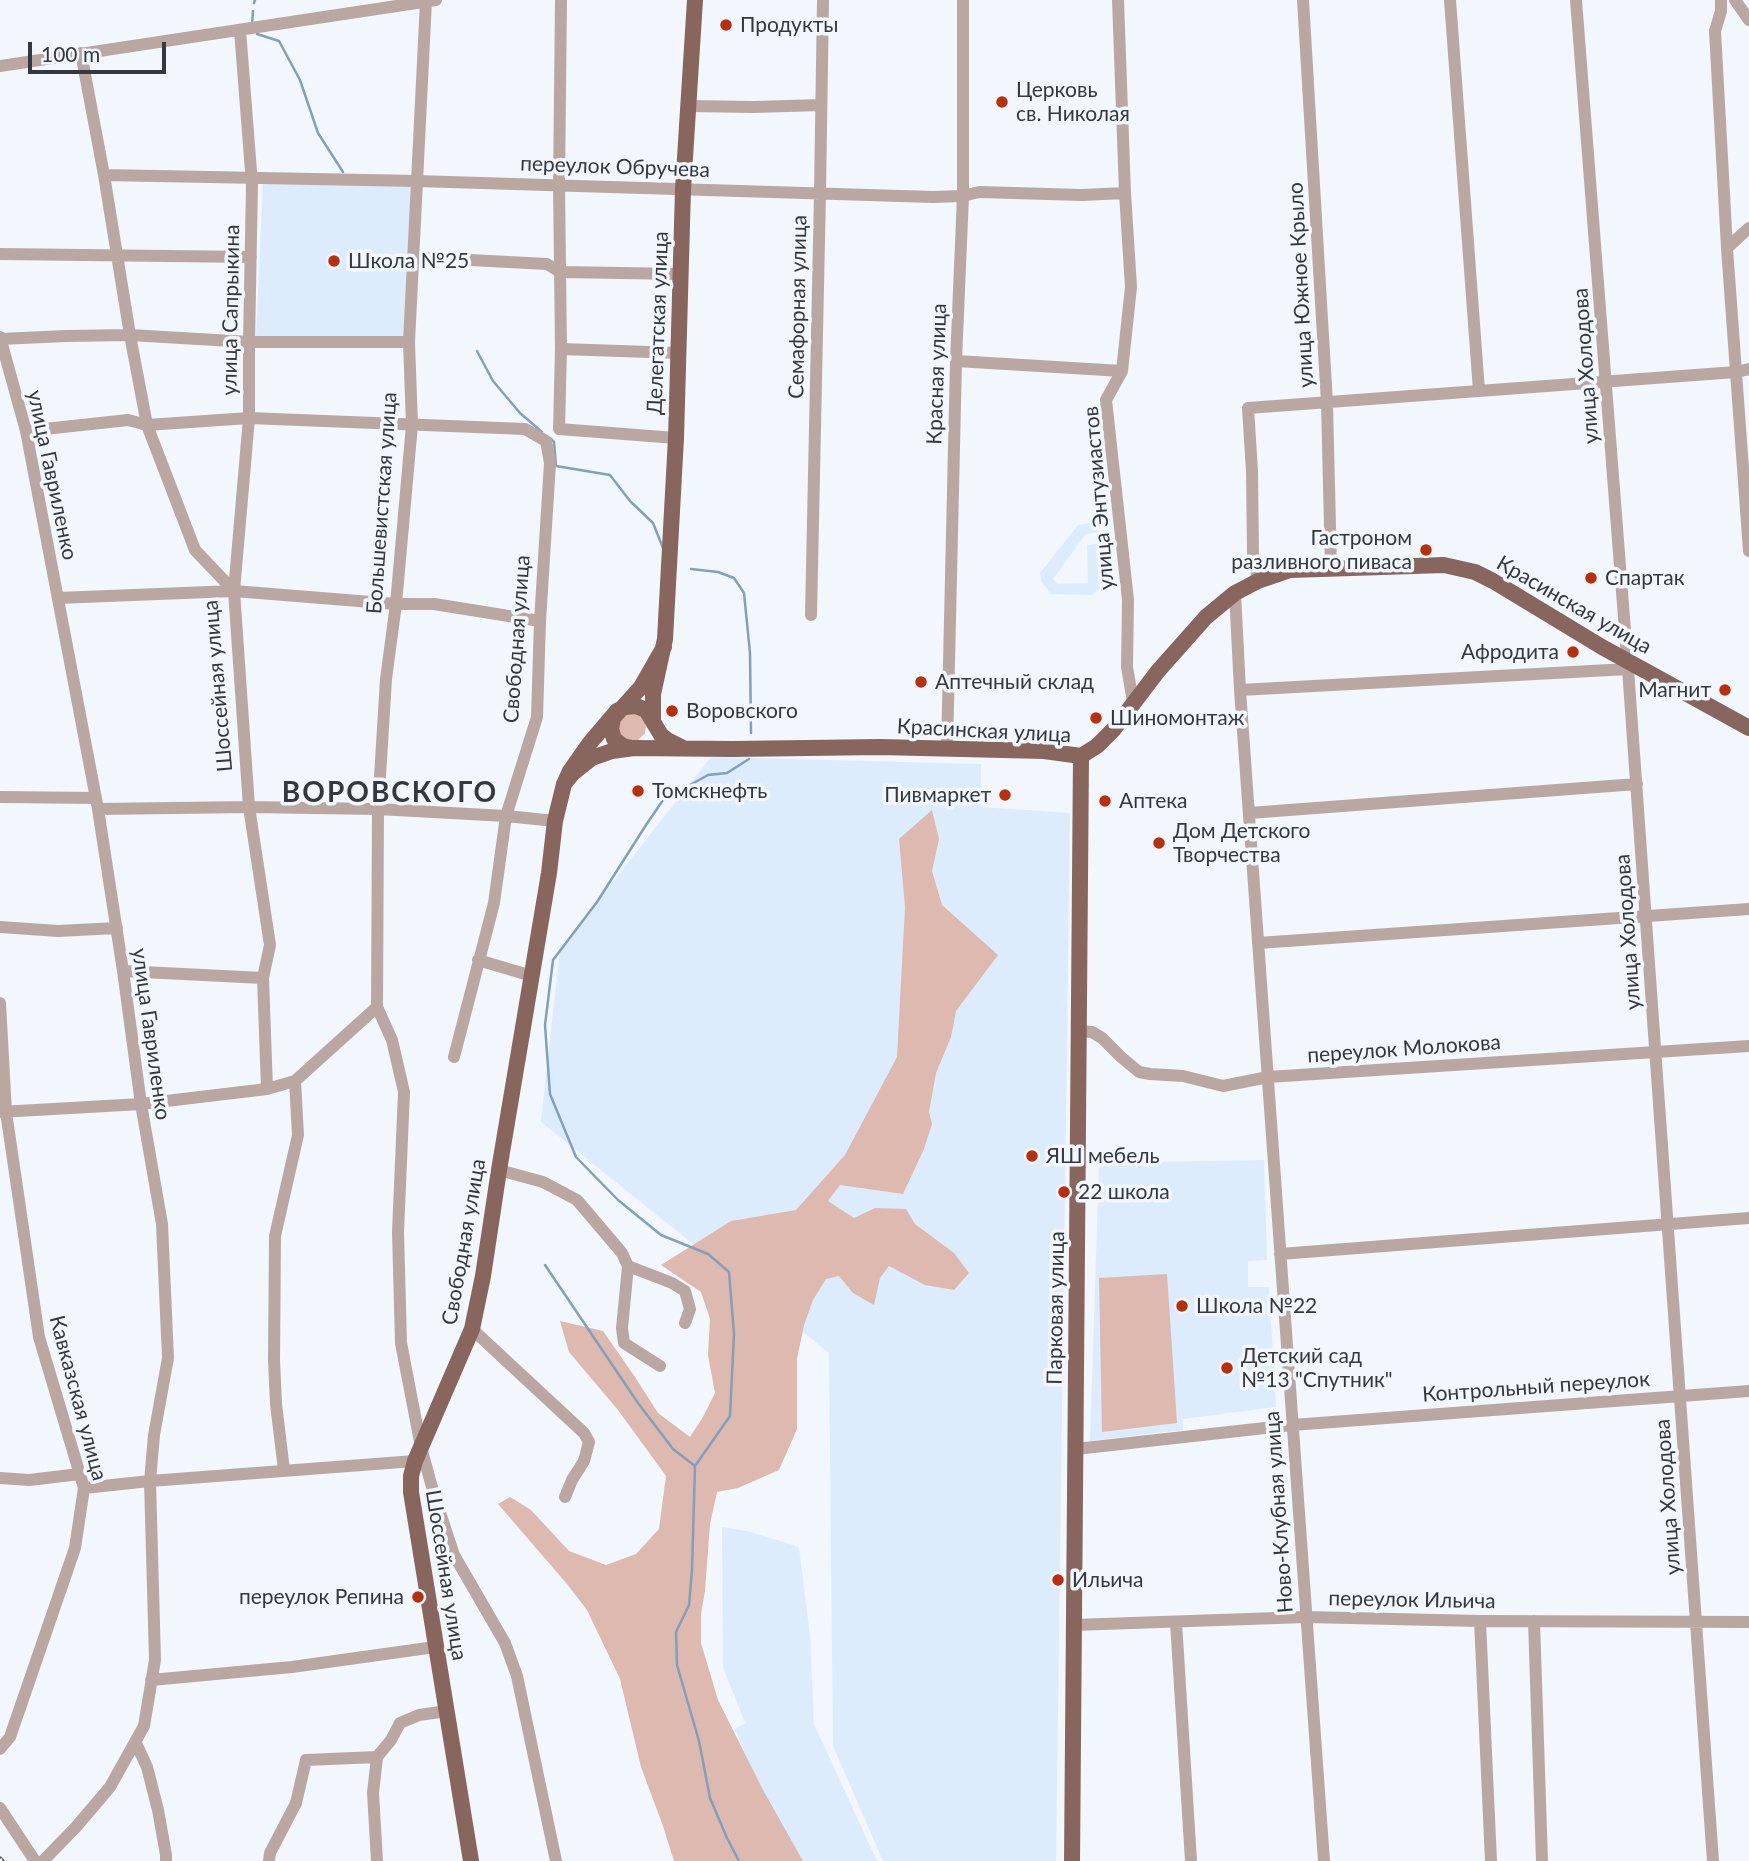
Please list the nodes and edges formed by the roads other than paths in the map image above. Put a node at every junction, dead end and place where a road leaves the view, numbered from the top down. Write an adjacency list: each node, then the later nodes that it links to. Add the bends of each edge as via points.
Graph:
1 (561, 0): 21 (street)
2 (695, 0): 17 (main road, Делегатская улица)
3 (822, 0): 16 (street, Семафорная улица)
4 (963, 0): 25 (street, Красная улица)
5 (1118, 0): 24 (street, улица Энтузиастов)
6 (1303, 0): 45 (street, улица Южное Крыло)
7 (1450, 0): 44 (street)
8 (1576, 0): 43 (street, улица Холодова)
9 (1721, 0): 27 (street, via 1715,31)
10 (1735, 0): 12 (street)
11 (431, 1): 13 (street); 20 (street, Большевистская улица)
12 (1749, 20)
13 (240, 30): 14 (street); 19 (street, улица Сапрыкина)
14 (80, 53): 15 (street); 18 (street, Шоссейная улица)
15 (0, 66)
16 (821, 104): 17 (street); 23 (street, Семафорная улица)
17 (688, 106): 22 (main road, Делегатская улица)
18 (104, 175): 19 (street, переулок Обручева); 29 (street, Шоссейная улица)
19 (252, 177): 20 (street, переулок Обручева); 30 (street, улица Сапрыкина)
20 (417, 181): 21 (street, переулок Обручева); 31 (street, Большевистская улица)
21 (559, 185): 22 (street, переулок Обручева); 32 (street)
22 (683, 189): 23 (street, переулок Обручева); 33 (main road, Делегатская улица)
23 (820, 192): 25 (street, переулок Обручева); 59 (street, Семафорная улица)
24 (1125, 193): 25 (street, переулок Обручева); 41 (street, улица Энтузиастов, via 1131,287)
25 (963, 195): 40 (street, Красная улица)
26 (1749, 228): 27 (street)
27 (1727, 247): 42 (street)
28 (0, 254): 29 (street)
29 (117, 255): 30 (street); 34 (street, Шоссейная улица)
30 (251, 257): 36 (street, улица Сапрыкина)
31 (413, 257): 32 (street, via 547,264); 37 (street, Большевистская улица)
32 (560, 272): 33 (street); 38 (street)
33 (681, 274): 39 (main road, Делегатская улица)
34 (130, 335): 35 (street); 36 (street); 47 (street, Шоссейная улица)
35 (0, 338): 49 (street, улица Гавриленко)
36 (249, 342): 37 (street); 46 (street, улица Сапрыкина)
37 (409, 342): 48 (street, Большевистская улица)
38 (561, 349): 39 (street); 50 (street, via 559,429)
39 (679, 353): 50 (main road, Делегатская улица)
40 (956, 361): 41 (street); 70 (street, Красная улица)
41 (1122, 371): 64 (street, улица Энтузиастов, via 1106,400 1128,600 1127,667)
42 (1743, 371): 43 (street); 51 (street)
43 (1606, 380): 44 (street); 62 (street, улица Холодова)
44 (1479, 391): 45 (street)
45 (1327, 403): 53 (street, улица Южное Крыло); 54 (street, via 1248,408)
46 (249, 418): 47 (street); 48 (street); 55 (street, улица Сапрыкина)
47 (148, 425): 49 (street, via 128,420); 55 (street, Шоссейная улица, via 195,551)
48 (412, 425): 58 (street, Большевистская улица); 60 (street, Свободная улица, via 525,429 546,441 550,463)
49 (26, 431): 57 (street, улица Гавриленко)
50 (676, 438): 61 (main road, Делегатская улица)
51 (1748, 517): 52 (street)
52 (1749, 551)
53 (1331, 569): 54 (main road, Красинская улица, via 1290,570); 62 (main road, Красинская улица, via 1444,565 1475,572)
54 (1258, 580): 56 (main road, Красинская улица)
55 (234, 591): 57 (street); 58 (street); 76 (street, Шоссейная улица)
56 (1235, 593): 63 (street); 64 (main road, Красинская улица, via 1206,617)
57 (58, 598): 75 (street, улица Гавриленко)
58 (396, 604): 60 (street, via 435,604); 77 (street, Большевистская улица)
59 (811, 615)
60 (540, 621): 79 (street, Свободная улица, via 537,717)
61 (664, 647): 65 (main road, Делегатская улица, via 641,687); 66 (main road, Делегатская улица)
62 (1628, 665): 63 (street); 67 (main road, Красинская улица); 73 (street, улица Холодова)
63 (1240, 691): 78 (street)
64 (1133, 702): 71 (main road, Красинская улица, via 1114,729)
65 (617, 711): 66 (main road, via 636,706 646,710); 68 (main road, via 612,734 618,743); 72 (main road, Делегатская улица)
66 (652, 720): 68 (main road, via 649,741); 69 (main road, via 667,740)
67 (1749, 728)
68 (634, 748): 69 (main road, Красинская улица); 72 (main road, Красинская улица, via 592,758)
69 (687, 749): 70 (main road, Красинская улица)
70 (947, 749): 71 (main road, Красинская улица)
71 (1081, 756): 92 (main road, Парковая улица)
72 (564, 784): 80 (main road, Свободная улица)
73 (1637, 784): 78 (street); 82 (street, улица Холодова)
74 (0, 797): 75 (street)
75 (97, 803): 76 (street); 84 (street, улица Гавриленко)
76 (249, 807): 77 (street); 89 (street, Шоссейная улица, via 270,945)
77 (378, 809): 79 (street); 91 (street, Большевистская улица)
78 (1249, 813): 85 (street)
79 (506, 816): 80 (street); 86 (street, Свободная улица, via 494,904)
80 (555, 821): 88 (main road, Свободная улица)
81 (1749, 909): 82 (street)
82 (1646, 916): 85 (street); 94 (street, улица Холодова)
83 (0, 927): 84 (street, via 58,931)
84 (117, 928): 87 (street, улица Гавриленко)
85 (1258, 943): 96 (street)
86 (478, 960): 88 (street); 95 (street, Свободная улица)
87 (123, 971): 89 (street); 99 (street, улица Гавриленко)
88 (532, 976): 101 (main road, Свободная улица)
89 (263, 978): 98 (street, Шоссейная улица)
90 (0, 1003): 100 (street, Кавказская улица)
91 (377, 1007): 97 (street); 113 (street, Шоссейная улица, via 404,1091 398,1232 401,1343)
92 (1079, 1031): 96 (street, переулок Молокова, via 1102,1038 1144,1074 1183,1076 1223,1086); 112 (main road, Парковая улица)
93 (1749, 1046): 94 (street, переулок Молокова)
94 (1656, 1052): 96 (street, переулок Молокова); 103 (street, улица Холодова)
95 (454, 1057)
96 (1268, 1077): 104 (street, Ново-Клубная улица)
97 (295, 1081): 98 (street); 114 (street, via 298,1135 275,1236 274,1360)
98 (267, 1089): 99 (street)
99 (141, 1104): 100 (street); 117 (street, улица Гавриленко, via 162,1224 168,1358)
100 (3, 1112): 115 (street, Кавказская улица, via 39,1338)
101 (499, 1170): 105 (street, via 542,1182 577,1200); 107 (main road, Свободная улица)
102 (1749, 1218): 103 (street)
103 (1668, 1224): 104 (street); 110 (street, улица Холодова)
104 (1280, 1254): 111 (street, Ново-Клубная улица)
105 (628, 1266): 106 (street, via 685,1291 690,1309); 108 (street, via 624,1343)
106 (685, 1323)
107 (472, 1329): 113 (main road, Свободная улица); 119 (street, via 589,1442)
108 (660, 1366)
109 (1749, 1391): 110 (street, Контрольный переулок)
110 (1680, 1396): 111 (street, Контрольный переулок); 123 (street, улица Холодова)
111 (1293, 1425): 112 (street, Контрольный переулок); 120 (street, Ново-Клубная улица)
112 (1076, 1449): 126 (main road, Парковая улица)
113 (418, 1454): 114 (street); 127 (main road, Шоссейная улица, via 411,1492); 140 (street, via 454,1555 505,1643 517,1676)
114 (284, 1470): 117 (street)
115 (80, 1474): 116 (street); 118 (street, Кавказская улица)
116 (0, 1478)
117 (150, 1481): 118 (street); 128 (street, улица Гавриленко, via 155,1660)
118 (84, 1488): 131 (street, Кавказская улица, via 75,1548 10,1737)
119 (565, 1497)
120 (1306, 1617): 121 (street, переулок Ильича); 124 (street, переулок Ильича); 143 (street, Ново-Клубная улица)
121 (1480, 1621): 122 (street, переулок Ильича); 144 (street)
122 (1534, 1621): 123 (street, переулок Ильича); 145 (street)
123 (1696, 1621): 125 (street, переулок Ильича); 146 (street, улица Холодова)
124 (1176, 1622): 126 (street, переулок Ильича); 142 (street)
125 (1749, 1622)
126 (1074, 1625): 141 (main road, Парковая улица)
127 (435, 1647): 128 (street); 129 (main road, Шоссейная улица)
128 (151, 1681): 130 (street, улица Гавриленко, via 144,1726)
129 (447, 1711): 132 (street, via 400,1723); 139 (main road, Шоссейная улица)
130 (136, 1743): 135 (street, улица Гавриленко, via 110,1787); 136 (street, via 158,1810)
131 (0, 1749)
132 (377, 1757): 137 (street, via 306,1760 296,1803); 138 (street, via 373,1793)
133 (0, 1808): 134 (street)
134 (35, 1861)
135 (43, 1861)
136 (166, 1861)
137 (269, 1861)
138 (377, 1861)
139 (471, 1861)
140 (556, 1861)
141 (1072, 1861)
142 (1191, 1861)
143 (1324, 1861)
144 (1490, 1861)
145 (1542, 1861)
146 (1713, 1861)

